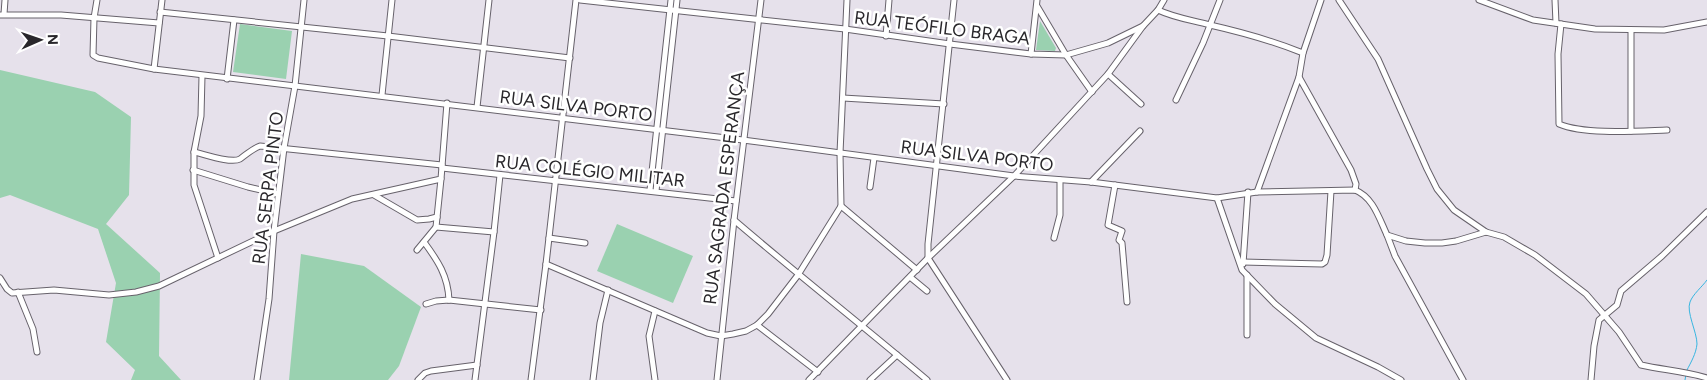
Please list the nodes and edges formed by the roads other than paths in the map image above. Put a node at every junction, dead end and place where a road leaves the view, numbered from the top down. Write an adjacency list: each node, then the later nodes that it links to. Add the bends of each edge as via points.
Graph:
1 (4, 0): 25 (street)
2 (97, 0): 26 (street)
3 (162, 0): 24 (street)
4 (304, 0): 34 (street, RUA SERPA PINTO)
5 (392, 0): 37 (street)
6 (489, 0): 41 (street)
7 (578, 0): 23 (street, RUA TEÓFILO BRAGA); 45 (street)
8 (671, 0): 23 (street)
9 (677, 0): 23 (street)
10 (761, 0): 27 (street, RUA SAGRADA ESPERANÇA)
11 (848, 0): 35 (street)
12 (889, 0): 38 (street)
13 (954, 0): 40 (street)
14 (1038, 0): 21 (street)
15 (1164, 0): 22 (street, RUA TEÓFILO BRAGA)
16 (1220, 0): 31 (street)
17 (1321, 0): 42 (street)
18 (1339, 0): 105 (street, via 1378,59 1437,189 1454,210)
19 (1479, 0): 32 (street, via 1525,18)
20 (1555, 0): 32 (street)
21 (1037, 6): 43 (street); 44 (street)
22 (1158, 10): 31 (street, via 1174,18); 33 (street, RUA TEÓFILO BRAGA)
23 (673, 11): 27 (street, RUA TEÓFILO BRAGA); 39 (street)
24 (160, 12): 28 (street); 30 (street)
25 (2, 15): 26 (street)
26 (94, 18): 30 (street); 48 (street, RUA SILVA PORTO, via 95,57)
27 (759, 19): 35 (street, RUA TEÓFILO BRAGA); 70 (street, RUA SAGRADA ESPERANÇA)
28 (234, 20): 34 (street); 52 (street)
29 (1707, 22): 36 (street, via 1671,30)
30 (159, 23): 48 (street)
31 (1210, 24): 42 (street); 59 (street)
32 (1559, 24): 36 (street); 69 (street, via 1559,124)
33 (1144, 26): 44 (street, RUA TEÓFILO BRAGA, via 1108,43); 49 (street)
34 (302, 28): 37 (street); 53 (street, RUA SERPA PINTO)
35 (845, 29): 38 (street, RUA TEÓFILO BRAGA); 58 (street)
36 (1631, 31): 69 (street)
37 (388, 36): 41 (street); 56 (street)
38 (886, 36): 40 (street, RUA TEÓFILO BRAGA)
39 (670, 40): 46 (street); 47 (street)
40 (950, 44): 43 (street, RUA TEÓFILO BRAGA); 61 (street)
41 (483, 47): 45 (street); 63 (street)
42 (1303, 53): 51 (street)
43 (1031, 54): 44 (street, RUA TEÓFILO BRAGA)
44 (1066, 55): 54 (street)
45 (570, 58): 64 (street)
46 (664, 60): 47 (street); 55 (street)
47 (671, 61): 57 (street)
48 (154, 69): 50 (street, RUA SILVA PORTO)
49 (1108, 74): 54 (street); 62 (street)
50 (202, 76): 52 (street, RUA SILVA PORTO); 72 (street, via 201,116)
51 (1299, 77): 89 (street, via 1351,170); 93 (street)
52 (227, 79): 53 (street, RUA SILVA PORTO)
53 (296, 86): 56 (street, RUA SILVA PORTO); 71 (street, RUA SERPA PINTO)
54 (1092, 92): 81 (street)
55 (660, 95): 57 (street); 65 (street)
56 (382, 96): 60 (street, RUA SILVA PORTO)
57 (667, 96): 67 (street)
58 (843, 98): 61 (street); 73 (street)
59 (1176, 100)
60 (446, 103): 63 (street, RUA SILVA PORTO); 78 (street)
61 (944, 104): 77 (street)
62 (1141, 104)
63 (477, 107): 64 (street, RUA SILVA PORTO)
64 (563, 119): 65 (street, RUA SILVA PORTO); 84 (street)
65 (656, 130): 67 (street, RUA SILVA PORTO); 75 (street)
66 (1667, 130): 69 (street)
67 (663, 131): 70 (street, RUA SILVA PORTO); 76 (street)
68 (1140, 131): 85 (street)
69 (1631, 131)
70 (743, 140): 73 (street, RUA SILVA PORTO); 97 (street, RUA SAGRADA ESPERANÇA)
71 (284, 148): 72 (street, RUA COLÉGIO MILITAR, via 260,146 232,161); 78 (street, RUA COLÉGIO MILITAR); 94 (street, RUA SERPA PINTO)
72 (194, 152): 79 (street)
73 (840, 153): 74 (street, RUA SILVA PORTO); 98 (street)
74 (874, 158): 77 (street, RUA SILVA PORTO); 87 (street)
75 (652, 165): 76 (street); 88 (street)
76 (659, 166): 90 (street)
77 (937, 166): 81 (street, RUA SILVA PORTO); 113 (street)
78 (442, 167): 80 (street, RUA COLÉGIO MILITAR); 82 (street)
79 (193, 170): 94 (street); 112 (street, via 194,185)
80 (500, 175): 84 (street, RUA COLÉGIO MILITAR); 104 (street)
81 (1014, 176): 83 (street, RUA SILVA PORTO); 113 (street)
82 (441, 179): 95 (street); 100 (street)
83 (1060, 180): 85 (street, RUA SILVA PORTO); 108 (street, via 1060,215)
84 (556, 181): 88 (street, RUA COLÉGIO MILITAR); 107 (street)
85 (1091, 182): 86 (street, RUA SILVA PORTO)
86 (1115, 185): 96 (street, RUA SILVA PORTO); 126 (street, via 1108,225 1122,231 1119,240 1122,243)
87 (870, 187)
88 (650, 190): 90 (street, RUA COLÉGIO MILITAR)
89 (1355, 190): 91 (street, RUA SILVA PORTO); 106 (street, via 1373,205)
90 (656, 191): 97 (street, RUA COLÉGIO MILITAR)
91 (1331, 191): 93 (street, RUA SILVA PORTO); 114 (street, via 1325,262)
92 (1248, 192): 93 (street, RUA SILVA PORTO); 96 (street, RUA SILVA PORTO); 114 (street)
93 (1257, 192)
94 (278, 194): 103 (street, RUA SERPA PINTO)
95 (374, 194): 100 (street, via 418,220); 103 (street, via 352,199)
96 (1217, 198): 117 (street)
97 (736, 201): 101 (street, RUA SAGRADA ESPERANÇA)
98 (841, 206): 116 (street); 118 (street)
99 (1707, 212): 131 (street, via 1621,291 1617,305)
100 (437, 217): 102 (street)
101 (734, 220): 118 (street); 135 (street, RUA SAGRADA ESPERANÇA)
102 (436, 228): 104 (street); 109 (street)
103 (274, 231): 112 (street); 141 (street, RUA SERPA PINTO, via 269,298)
104 (494, 232): 128 (street)
105 (1486, 232): 106 (street, via 1442,243 1406,241); 131 (street, via 1535,255 1586,294)
106 (1387, 234): 153 (street, via 1395,256)
107 (549, 238): 110 (street); 115 (street)
108 (1054, 238)
109 (424, 242): 111 (street); 125 (street, via 446,278)
110 (585, 243)
111 (417, 250)
112 (218, 258): 124 (street, via 159,286 136,292 109,295 54,290)
113 (928, 258): 116 (street); 151 (street)
114 (1243, 262): 117 (street)
115 (546, 264): 122 (street); 129 (street)
116 (917, 270): 119 (street)
117 (1242, 270): 120 (street)
118 (798, 275): 132 (street); 133 (street)
119 (910, 276): 123 (street); 133 (street)
120 (1247, 276): 134 (street); 152 (street, via 1316,338)
121 (0, 278): 124 (street, via 10,291)
122 (608, 290): 130 (street); 145 (street)
123 (927, 291)
124 (18, 292): 136 (street, via 33,329)
125 (449, 300): 127 (street); 128 (street)
126 (1127, 302)
127 (426, 304)
128 (485, 304): 129 (street); 138 (street)
129 (541, 310): 144 (street)
130 (656, 311): 135 (street); 146 (street, via 648,336)
131 (1604, 315): 140 (street, via 1641,365); 154 (street, via 1598,324)
132 (757, 325): 135 (street, via 746,331); 139 (street)
133 (863, 326): 137 (street); 139 (street)
134 (1247, 335)
135 (721, 336): 147 (street, RUA SAGRADA ESPERANÇA)
136 (37, 352)
137 (897, 355): 149 (street); 150 (street)
138 (477, 365): 142 (street, via 431,371); 143 (street)
139 (818, 372): 148 (street)
140 (1707, 378)
141 (256, 380)
142 (418, 380)
143 (475, 380)
144 (531, 380)
145 (593, 380)
146 (655, 380)
147 (717, 380)
148 (809, 380)
149 (870, 380)
150 (927, 380)
151 (1007, 380)
152 (1401, 380)
153 (1463, 380)
154 (1591, 380)

